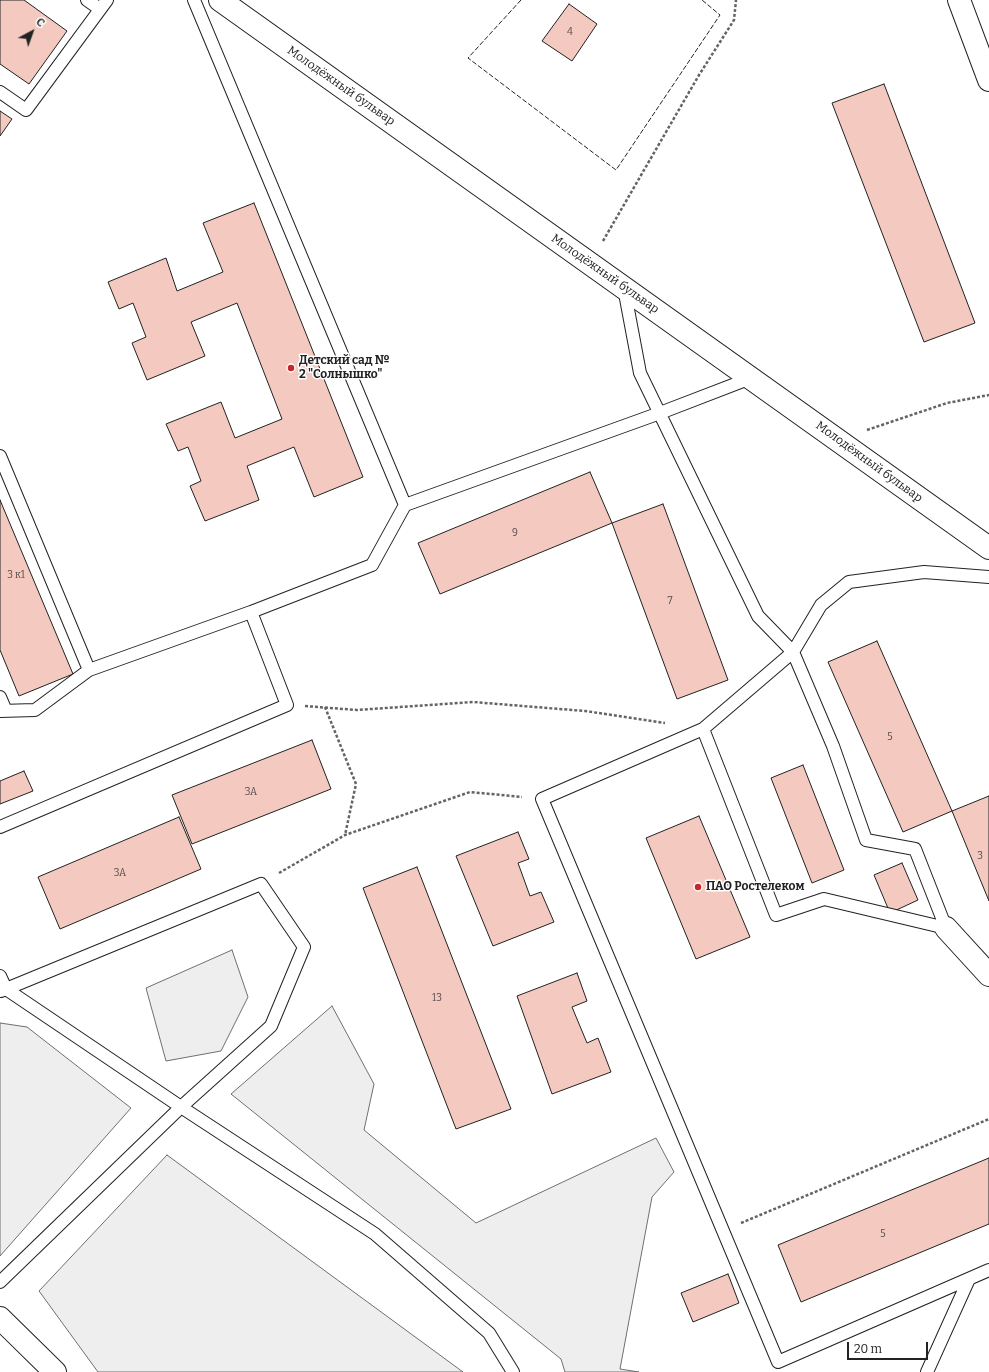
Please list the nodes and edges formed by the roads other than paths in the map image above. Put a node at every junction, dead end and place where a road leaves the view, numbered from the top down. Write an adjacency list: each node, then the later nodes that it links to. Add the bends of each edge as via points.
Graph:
1 (87, 0): 5 (lane)
2 (194, 0): 12 (lane)
3 (220, 0): 8 (street, Молодёжный бульвар)
4 (959, 0): 6 (street)
5 (104, 5): 7 (lane, via 26,110)
6 (989, 80)
7 (0, 92)
8 (623, 287): 9 (street, Молодёжный бульвар); 10 (lane, via 640,373)
9 (751, 378): 10 (lane); 13 (street, Молодёжный бульвар)
10 (660, 413): 12 (lane); 16 (lane, via 758,616)
11 (0, 456): 17 (lane)
12 (405, 505): 15 (lane, via 372,565)
13 (989, 548)
14 (989, 577): 16 (lane, via 924,572 849,582 821,605)
15 (251, 612): 17 (lane); 21 (lane, via 287,705)
16 (793, 652): 20 (lane); 22 (lane, via 833,746 866,840 915,849)
17 (89, 670): 19 (lane, via 35,710)
18 (0, 697): 19 (lane)
19 (3, 711)
20 (703, 729): 22 (lane, via 776,915 824,899); 28 (lane, via 542,799 778,1362)
21 (0, 826)
22 (946, 928): 23 (street)
23 (989, 975)
24 (0, 976): 25 (lane)
25 (3, 990): 26 (lane); 26 (lane, via 261,884 304,947 271,1026)
26 (181, 1107): 29 (lane); 32 (lane, via 375,1234 489,1333)
27 (989, 1270): 28 (lane)
28 (969, 1279): 33 (lane)
29 (0, 1282)
30 (0, 1318): 31 (street)
31 (56, 1372)
32 (513, 1372)
33 (927, 1372)

